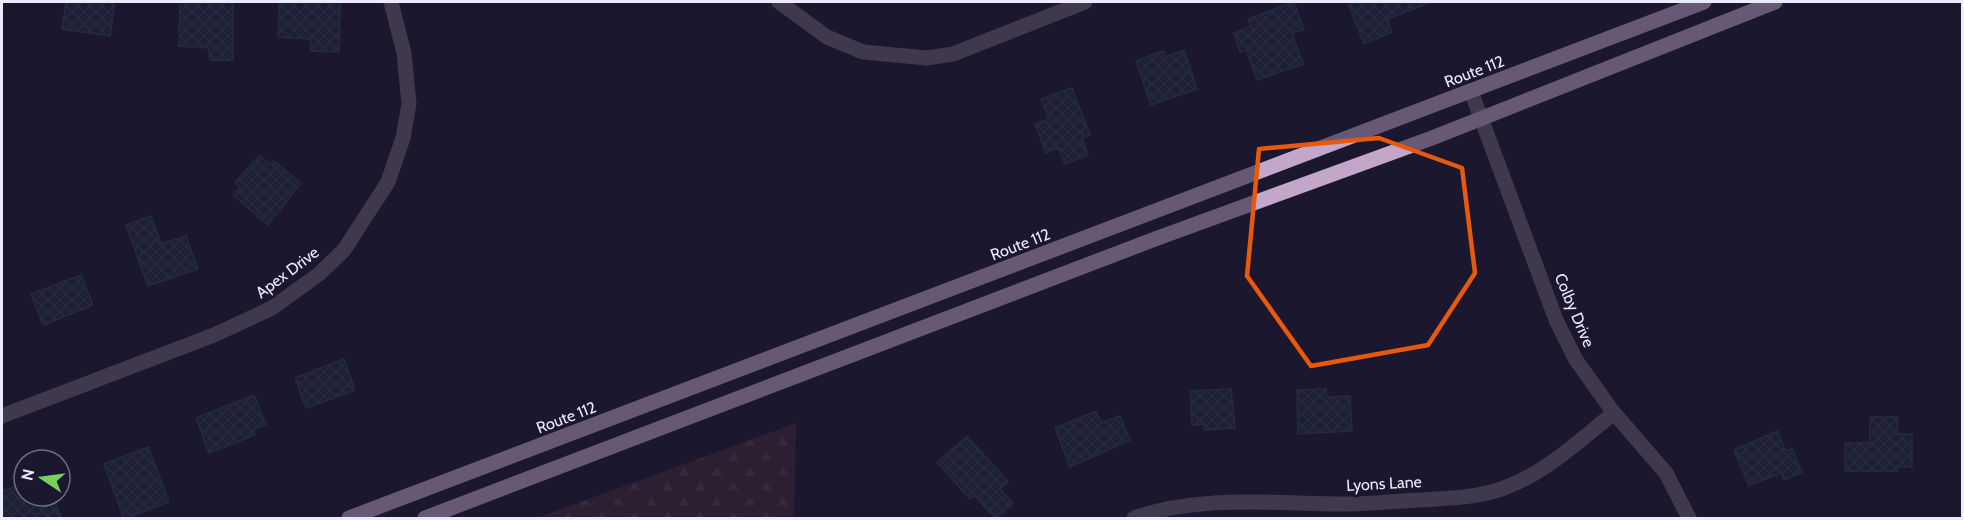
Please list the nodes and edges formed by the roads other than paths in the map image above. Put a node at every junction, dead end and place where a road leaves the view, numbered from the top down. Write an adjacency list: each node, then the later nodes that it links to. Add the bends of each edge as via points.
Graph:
1 (391, 2): 9 (street, Apex Drive, via 404,53 409,104 403,138 388,182 344,250 273,308 214,335)
2 (779, 2): 3 (street, via 826,37 863,52 927,58 953,54)
3 (1085, 2)
4 (1704, 2): 6 (main road, Route 112)
5 (1775, 2): 7 (main road)
6 (1471, 91): 7 (street, Colby Drive); 11 (main road, Route 112)
7 (1482, 118): 8 (street, Colby Drive, via 1556,320 1576,360); 12 (main road)
8 (1614, 413): 10 (street, Lyons Lane, via 1553,462 1509,486 1469,496); 14 (street, Colby Drive, via 1666,473)
9 (2, 416)
10 (1348, 511): 13 (street, Lyons Lane, via 1278,502 1205,504 1157,510)
11 (349, 519)
12 (425, 519)
13 (1134, 519)
14 (1689, 519)

